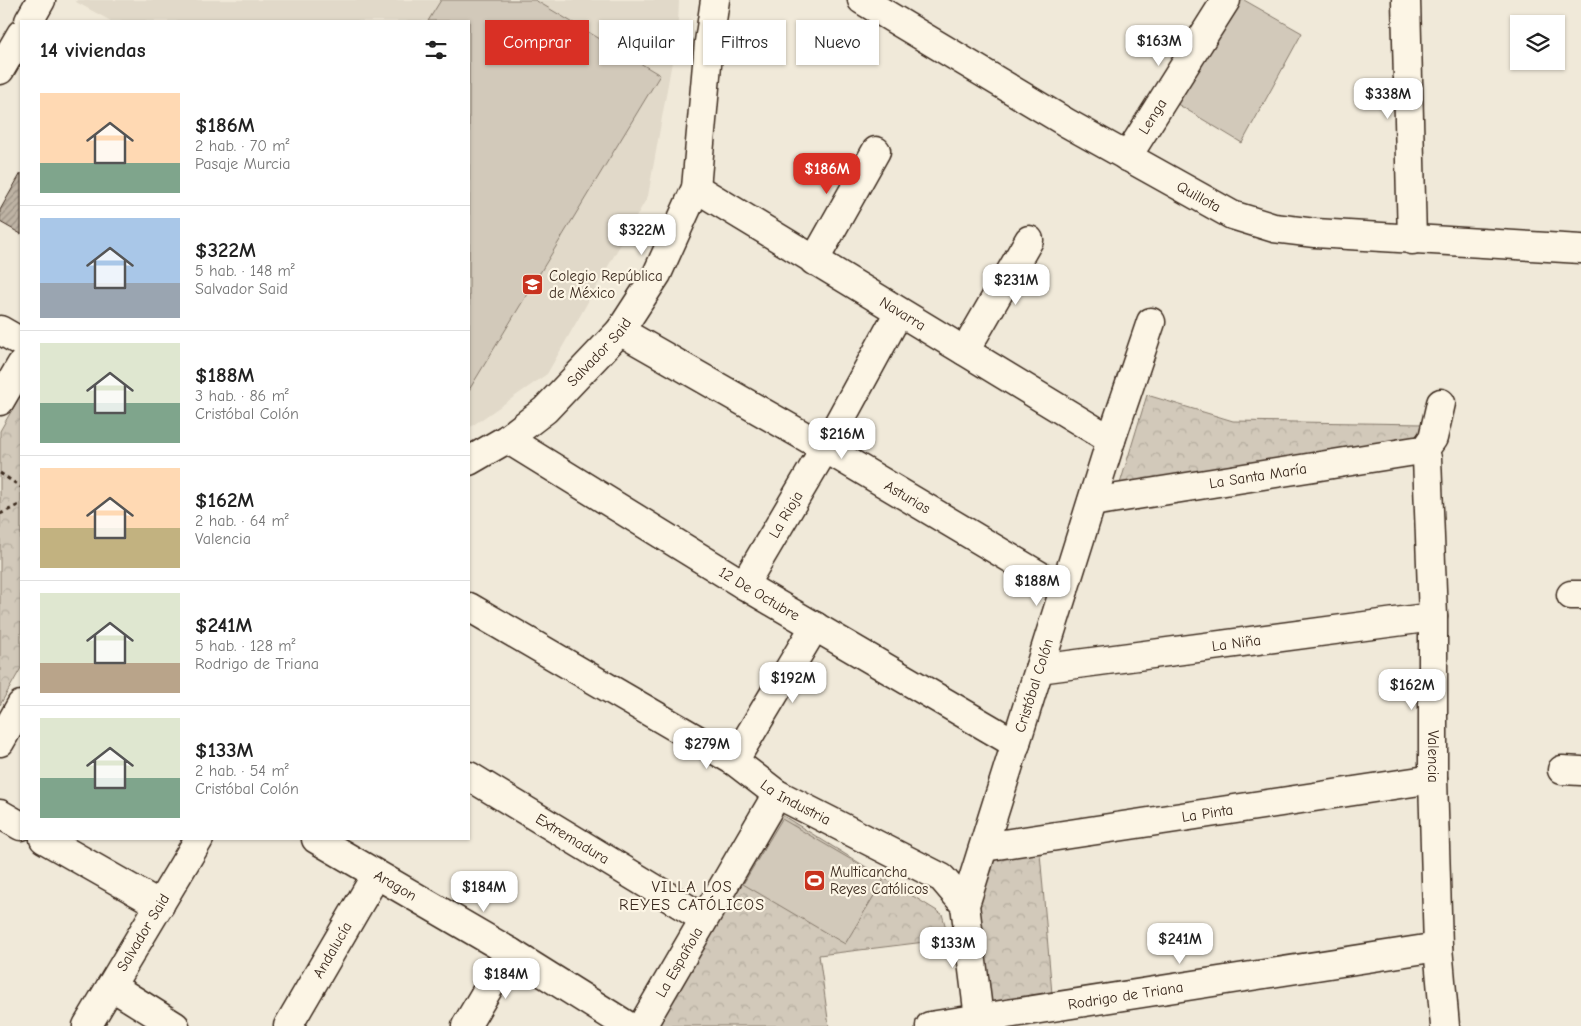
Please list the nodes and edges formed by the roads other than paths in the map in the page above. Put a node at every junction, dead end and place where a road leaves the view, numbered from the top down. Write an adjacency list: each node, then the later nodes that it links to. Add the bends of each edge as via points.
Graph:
1 (41, 0): 6 (street)
2 (716, 0): 11 (street, Salvador Said, via 709,42)
3 (862, 0): 10 (street, Quillota)
4 (1226, 0): 10 (street, Lenga)
5 (1406, 0): 13 (street)
6 (30, 20)
7 (20, 36): 8 (street)
8 (0, 70)
9 (876, 151): 15 (street)
10 (1127, 157): 13 (street, Quillota, via 1232,215 1274,228)
11 (696, 188): 15 (street, Navarra); 19 (street, Salvador Said, via 657,274)
12 (1029, 240): 21 (street)
13 (1412, 240): 14 (street, Quillota)
14 (1581, 249)
15 (814, 260): 16 (street, Navarra)
16 (899, 312): 21 (street, Navarra); 27 (street, La Rioja)
17 (1151, 322): 26 (street, Cristóbal Colón)
18 (0, 330): 20 (street)
19 (620, 331): 25 (street, Salvador Said, via 545,410); 27 (street, Asturias)
20 (20, 341)
21 (966, 351): 26 (street, Navarra)
22 (20, 367): 23 (street)
23 (0, 401)
24 (1441, 403): 28 (street, via 1433,438)
25 (507, 439): 29 (street, Salvador Said); 31 (street, 12 De Octubre)
26 (1111, 440): 30 (street, Cristóbal Colón)
27 (824, 448): 31 (street, La Rioja); 32 (street, Asturias)
28 (1422, 452): 30 (street, La Santa María); 34 (street, Valencia, via 1427,458)
29 (470, 460)
30 (1092, 502): 32 (street, Cristóbal Colón)
31 (744, 585): 35 (street, 12 De Octubre)
32 (1064, 590): 36 (street, Cristóbal Colón)
33 (470, 608): 40 (street, La Industria)
34 (1433, 616): 36 (street, La Niña); 42 (street, Valencia)
35 (815, 626): 39 (street, 12 De Octubre); 40 (street)
36 (1039, 669): 39 (street, Cristóbal Colón)
37 (20, 707): 38 (street)
38 (0, 742)
39 (1016, 744): 49 (street, Cristóbal Colón)
40 (734, 761): 43 (street, La Industria)
41 (470, 777): 53 (street, Extremadura)
42 (1433, 780): 49 (street, La Pinta); 54 (street, Valencia)
43 (777, 794): 52 (street, La Industria, via 942,878); 53 (street, La Española)
44 (0, 814): 45 (street)
45 (20, 825)
46 (46, 840): 51 (street)
47 (198, 840): 51 (street, Salvador Said)
48 (318, 840): 50 (street, Aragon)
49 (984, 847): 52 (street, Cristóbal Colón)
50 (376, 875): 55 (street, Aragon); 60 (street, Andalucía)
51 (160, 905): 56 (street, Salvador Said)
52 (966, 906): 57 (street, Cristóbal Colón)
53 (703, 918): 63 (street, La Española)
54 (1438, 948): 57 (street, Rodrigo de Triana); 65 (street, Valencia)
55 (510, 952): 61 (street); 62 (street, Aragon)
56 (111, 986): 58 (street, Salvador Said); 59 (street)
57 (980, 1021): 64 (street, Rodrigo de Triana)
58 (87, 1026)
59 (175, 1026)
60 (288, 1026)
61 (466, 1026)
62 (628, 1026)
63 (642, 1026)
64 (930, 1026)
65 (1445, 1026)

